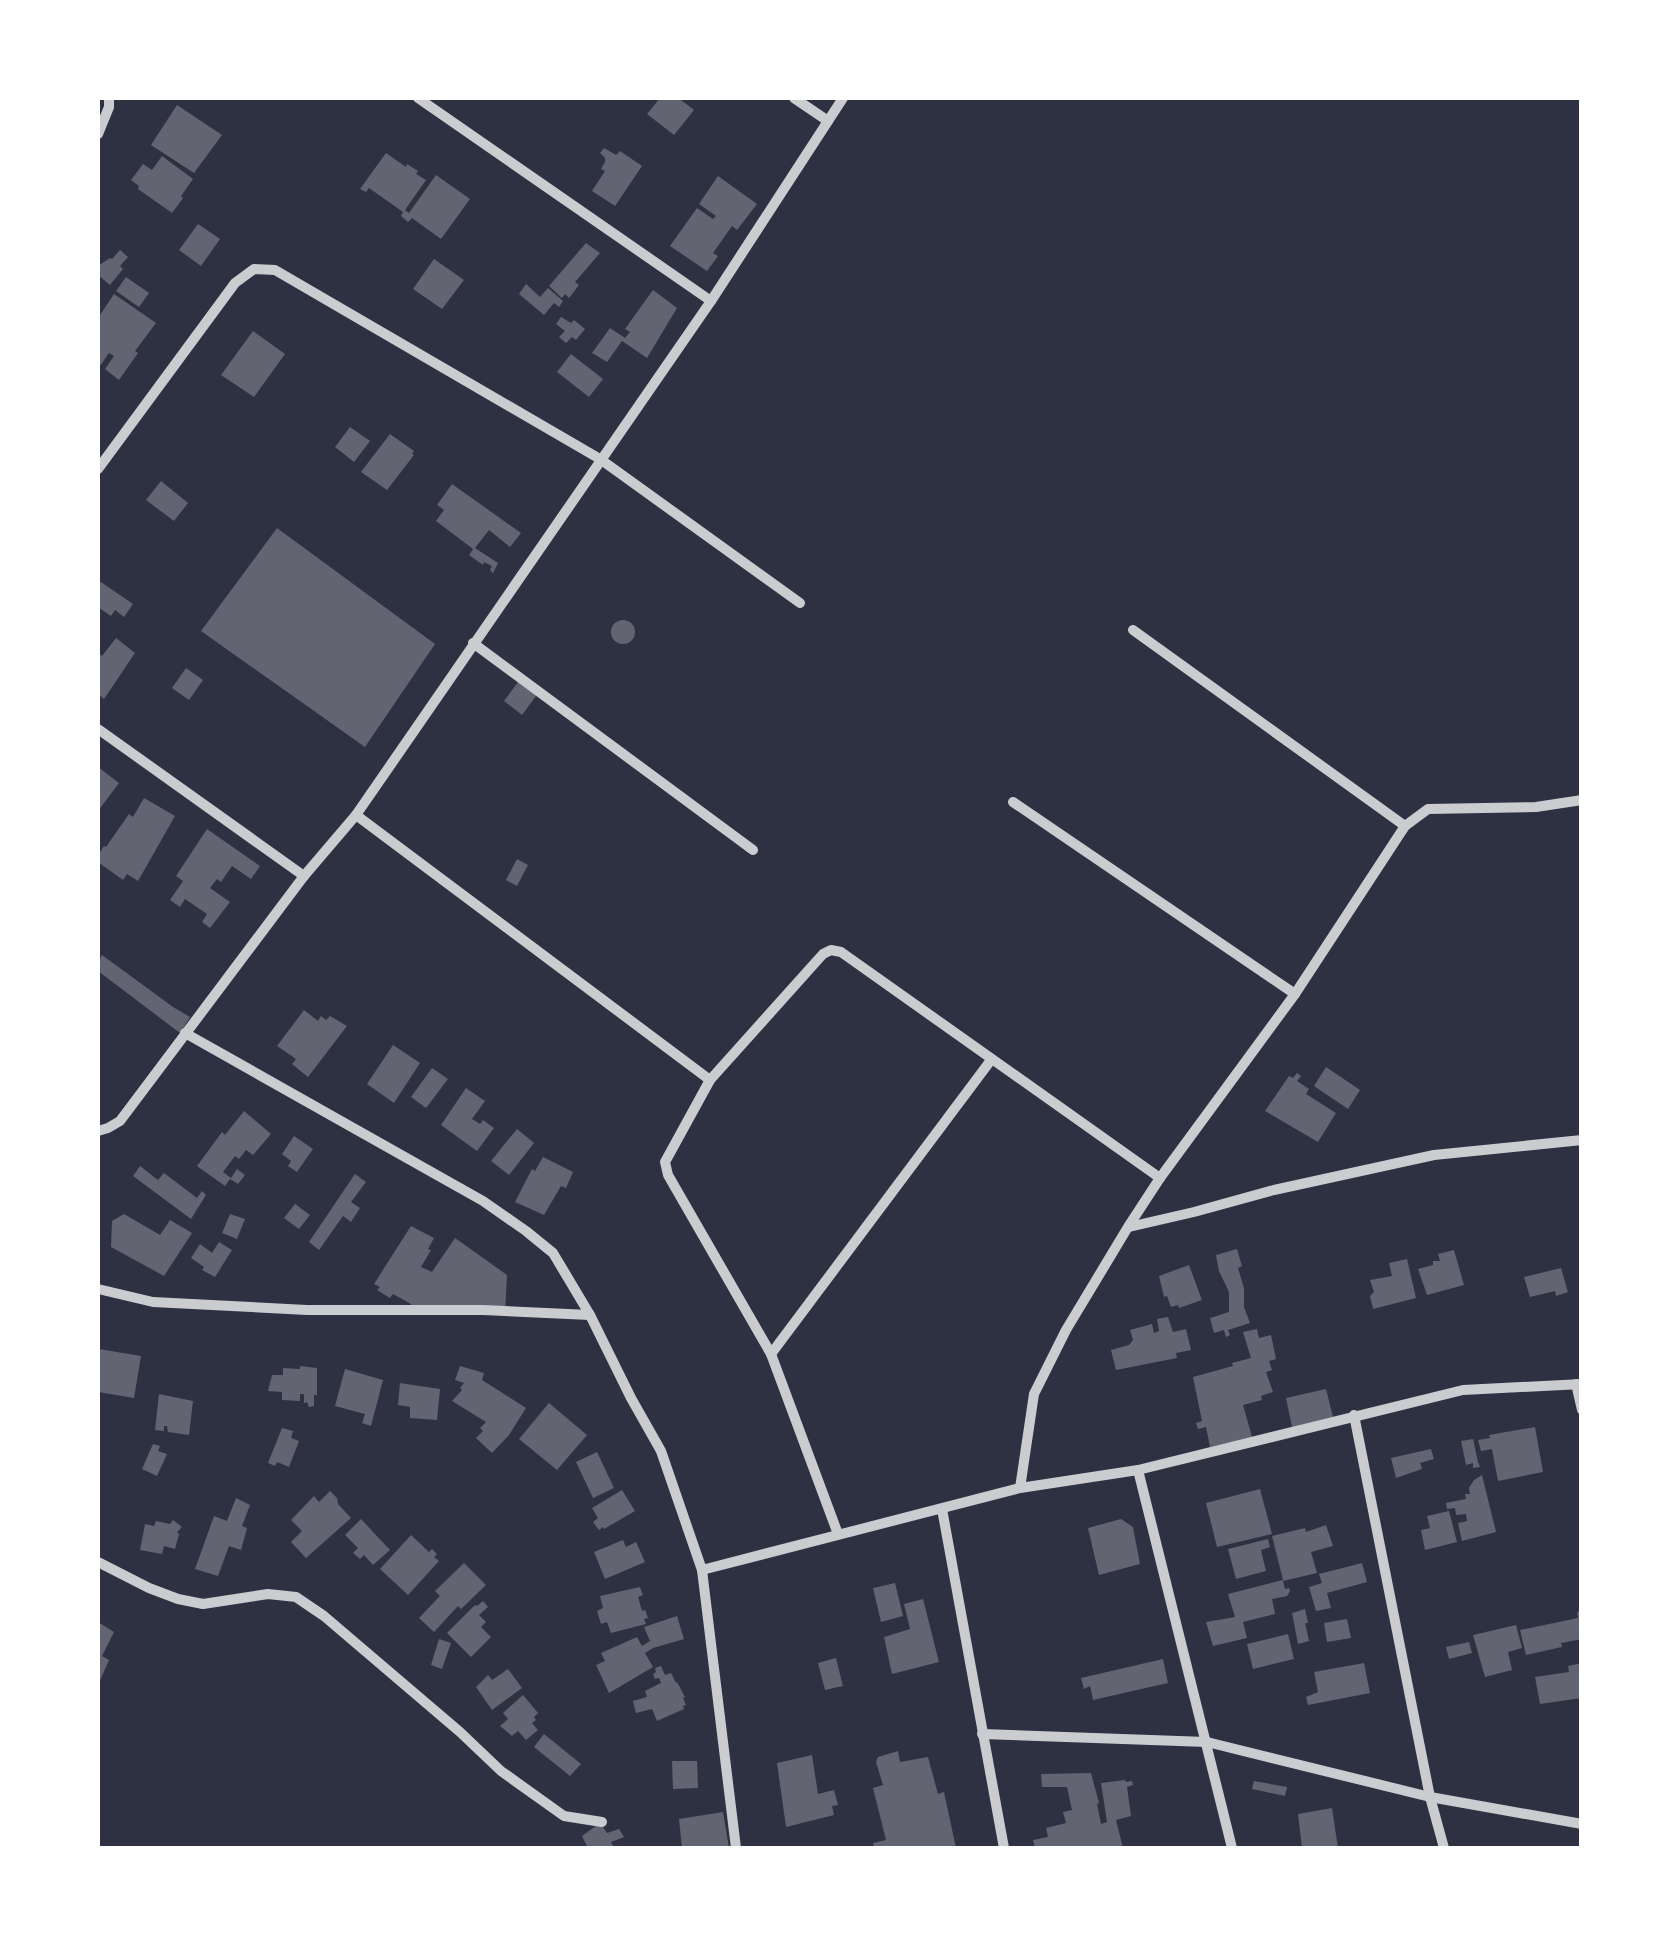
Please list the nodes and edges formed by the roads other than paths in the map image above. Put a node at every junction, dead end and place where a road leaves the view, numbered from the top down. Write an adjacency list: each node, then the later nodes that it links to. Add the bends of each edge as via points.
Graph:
1 (108, 98): 6 (street)
2 (418, 98): 7 (street)
3 (794, 98): 5 (street)
4 (843, 98): 5 (street)
5 (828, 121): 7 (street)
6 (98, 134)
7 (711, 300): 8 (street)
8 (600, 459): 9 (street, via 274,270 254,269 236,283); 10 (street); 12 (street)
9 (98, 469)
10 (800, 602)
11 (1133, 630): 17 (street)
12 (474, 643): 16 (street); 18 (street)
13 (98, 729): 19 (street)
14 (1582, 800): 17 (street, via 1428,809)
15 (1012, 802): 20 (street)
16 (356, 815): 19 (street); 23 (street)
17 (1405, 826): 20 (street)
18 (753, 850)
19 (304, 876): 21 (street)
20 (1294, 994): 26 (street)
21 (186, 1034): 24 (street, via 120,1121); 29 (street, via 512,1220 553,1253)
22 (991, 1060): 23 (street, via 831,950); 26 (street); 30 (street)
23 (710, 1080): 30 (street, via 665,1162)
24 (103, 1130)
25 (1582, 1140): 27 (street, via 1434,1155)
26 (1160, 1178): 27 (street)
27 (1128, 1227): 35 (street, via 1034,1394)
28 (98, 1289): 29 (street, via 153,1302)
29 (590, 1315): 39 (street, via 661,1450)
30 (771, 1354): 37 (street)
31 (1579, 1384): 32 (street); 33 (street, via 1463,1390)
32 (1582, 1410)
33 (1354, 1415): 34 (street); 42 (street)
34 (1138, 1470): 35 (street); 41 (street)
35 (1020, 1488): 36 (street)
36 (942, 1509): 37 (street); 40 (street)
37 (838, 1534): 39 (street)
38 (98, 1562): 43 (street, via 163,1594 203,1604 268,1594 296,1597 534,1796 564,1816)
39 (702, 1570): 45 (street)
40 (982, 1734): 41 (street); 46 (street)
41 (1208, 1742): 42 (street); 47 (street)
42 (1430, 1797): 44 (street); 48 (street)
43 (602, 1822)
44 (1582, 1824)
45 (736, 1848)
46 (1004, 1848)
47 (1232, 1848)
48 (1444, 1848)

